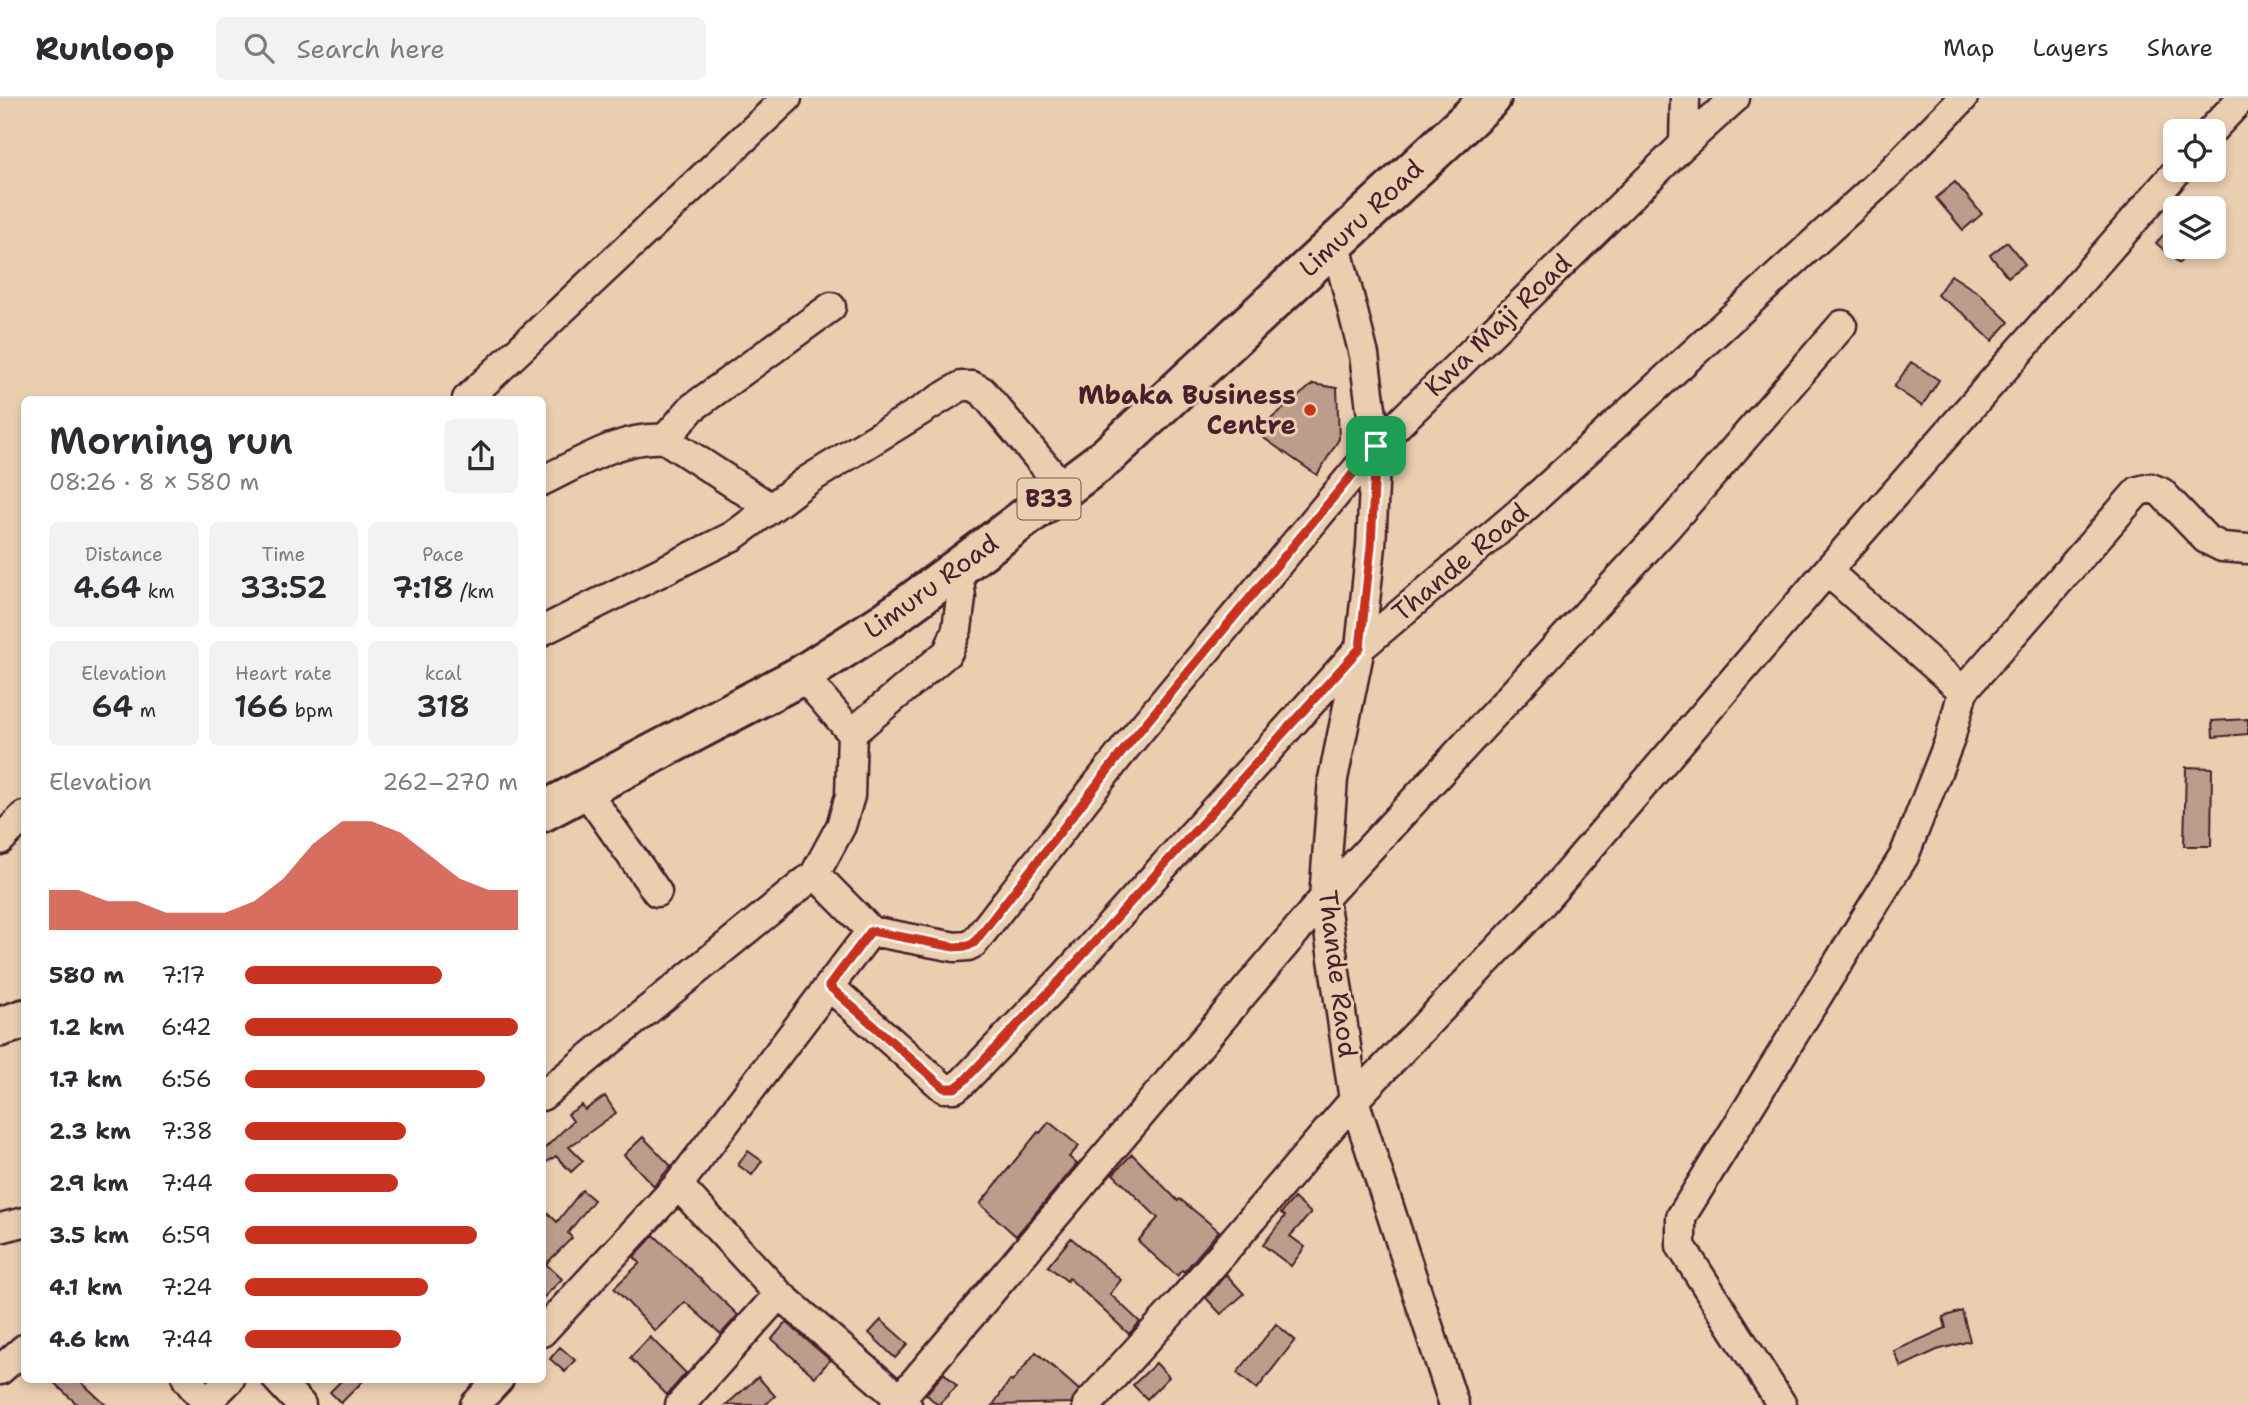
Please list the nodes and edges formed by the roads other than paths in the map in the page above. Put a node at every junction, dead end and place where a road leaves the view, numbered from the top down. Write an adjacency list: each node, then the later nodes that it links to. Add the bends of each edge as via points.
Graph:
1 (787, 98): 13 (street)
2 (1491, 98): 10 (highway, Limuru Road / B33)
3 (1685, 98): 8 (street)
4 (1735, 98): 8 (street, Kwa Maji Road)
5 (1963, 98): 23 (street, Thande Road, via 1888,175 1520,512)
6 (2242, 98): 7 (street)
7 (2222, 119)
8 (1684, 144): 15 (street, Kwa Maji Road)
9 (2167, 182): 21 (street)
10 (1335, 241): 15 (street, Thande Raod, via 1356,315); 17 (highway, Limuru Road / B33, via 1105,457)
11 (831, 307): 14 (street, via 692,408)
12 (1842, 325): 33 (street, via 1666,528)
13 (470, 396)
14 (665, 439): 16 (street, via 627,442); 18 (street)
15 (1376, 446): 23 (street, Thande Raod); 34 (street, Kwa Maji Road, via 1126,747 974,943 954,947)
16 (546, 479)
17 (1063, 489): 18 (street, via 982,391 961,386 808,480); 20 (highway, Limuru Road / B33)
18 (771, 508): 22 (street, via 733,536)
19 (2248, 549): 25 (street, via 2222,547 2206,539 2161,492 2151,488 2138,491)
20 (958, 568): 24 (highway, Limuru Road / B33); 26 (street, via 961,598 948,652)
21 (1827, 571): 25 (street); 39 (street, via 1542,903)
22 (546, 629)
23 (1360, 648): 33 (street, Thande Raod, via 1333,779); 35 (street, Thande Road, via 1063,977 955,1088 944,1088)
24 (802, 675): 26 (street); 27 (highway, Limuru Road / B33)
25 (1963, 691): 57 (street, via 1951,739 1904,856 1681,1217 1681,1246)
26 (852, 733): 31 (street, via 850,796 841,826)
27 (585, 790): 28 (highway, Limuru Road / B33); 32 (street)
28 (546, 810)
29 (21, 819): 30 (street)
30 (0, 840)
31 (816, 874): 34 (street); 38 (street)
32 (657, 892)
33 (1324, 898): 39 (street, Thande Raod); 51 (street)
34 (871, 931): 35 (street)
35 (829, 986): 40 (street)
36 (21, 1020): 37 (highway)
37 (0, 1027)
38 (546, 1093)
39 (1354, 1100): 55 (street); 56 (street, Thande Raod)
40 (678, 1185): 43 (street); 44 (street)
41 (21, 1223): 42 (street)
42 (0, 1228)
43 (779, 1294): 51 (street); 54 (street)
44 (546, 1328)
45 (21, 1352): 46 (street)
46 (0, 1370)
47 (226, 1383): 50 (street, via 217,1392)
48 (282, 1383): 52 (street)
49 (495, 1383): 53 (street)
50 (197, 1394)
51 (901, 1403)
52 (301, 1405)
53 (475, 1405)
54 (680, 1405)
55 (1087, 1405)
56 (1454, 1405)
57 (1782, 1405)

